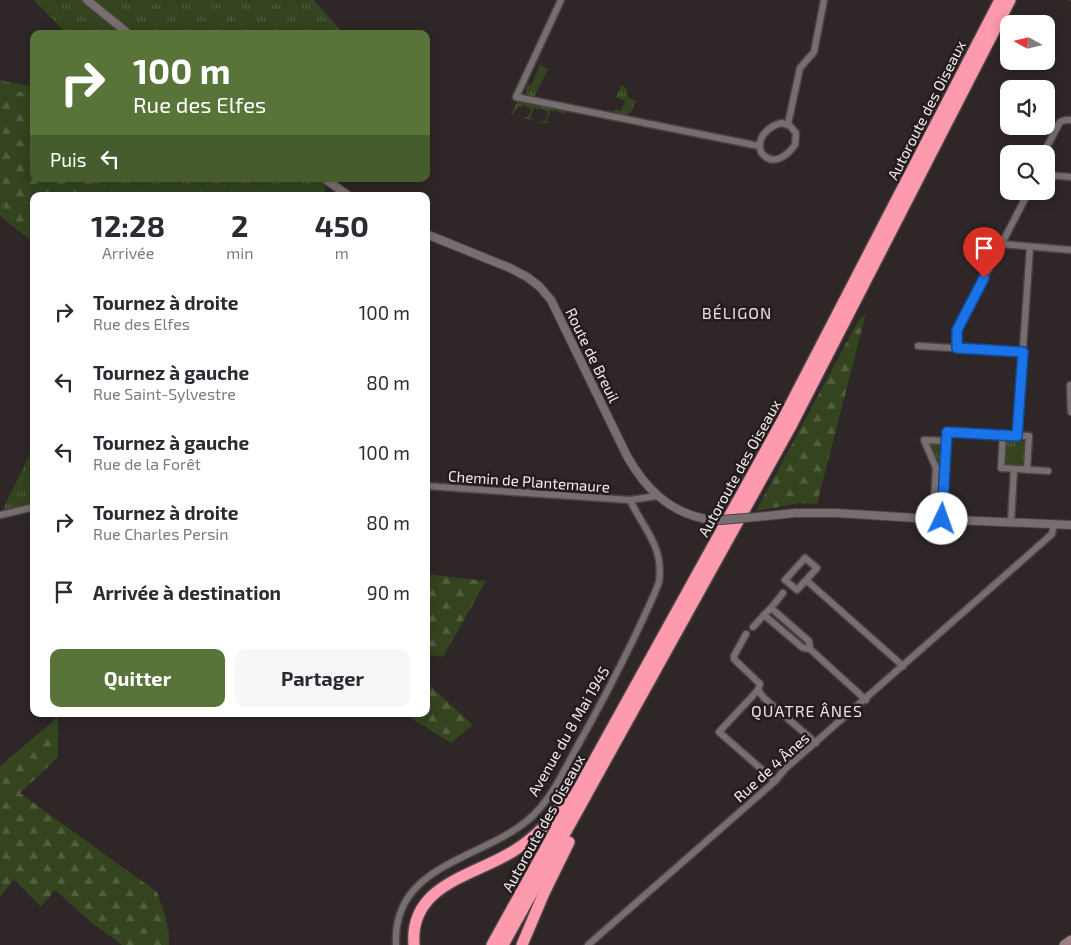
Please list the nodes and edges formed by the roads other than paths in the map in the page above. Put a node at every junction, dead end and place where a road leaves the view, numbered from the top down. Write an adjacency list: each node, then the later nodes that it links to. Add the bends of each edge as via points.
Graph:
1 (87, 0): 6 (street)
2 (561, 0): 10 (street, via 516,98)
3 (824, 0): 8 (street, via 814,52 800,68)
4 (1000, 0): 50 (highway, Autoroute des Oiseaux, via 782,421)
5 (1011, 0): 52 (highway, Autoroute des Oiseaux, via 792,424)
6 (124, 30)
7 (1071, 120): 9 (street, via 1060,122)
8 (788, 124): 10 (street, via 779,123 770,128 761,137); 10 (street, via 796,133 796,139 795,146 785,156 778,160 769,159)
9 (1048, 145)
10 (759, 146)
11 (1055, 175): 12 (street)
12 (1071, 176)
13 (329, 182): 14 (street)
14 (343, 192)
15 (1024, 200): 17 (street)
16 (430, 236): 32 (street, Route de Breuil, via 510,268 539,286 551,300 626,456 636,473)
17 (1002, 244): 18 (street); 21 (street, via 957,330)
18 (1030, 247): 19 (street); 22 (street)
19 (1071, 250)
20 (918, 346): 21 (street)
21 (957, 348): 22 (street)
22 (1023, 352): 26 (street)
23 (1070, 384): 24 (street)
24 (1071, 412)
25 (1003, 435): 26 (street); 27 (street, via 947,432); 28 (street, via 1001,468)
26 (1017, 436): 29 (street, via 1029,436)
27 (946, 441): 36 (street, via 924,440 936,468); 37 (street)
28 (1014, 469): 29 (street); 38 (street)
29 (1027, 470): 30 (street)
30 (1048, 471)
31 (430, 486): 33 (street, Chemin de Plantemaure)
32 (657, 496): 33 (street); 36 (street, Route de Breuil, bridge, via 680,511 705,519 730,520 795,513)
33 (630, 500): 56 (street, Avenue du 8 Mai 1945, via 657,549 661,572 656,592 608,691 539,810 506,836 439,868 419,884 400,915)
34 (30, 508): 35 (street)
35 (0, 514)
36 (933, 519): 37 (street)
37 (942, 519): 38 (street)
38 (1010, 522): 39 (street)
39 (1054, 524): 40 (street); 48 (street, Rue de 4 Ânes, via 1052,534)
40 (1071, 525)
41 (806, 580): 41 (street, via 817,568 805,558 785,580 797,590); 48 (street)
42 (783, 593): 43 (street)
43 (771, 608): 44 (street); 47 (street, via 809,641)
44 (764, 614): 45 (street); 47 (street, via 803,648)
45 (753, 627)
46 (746, 634): 49 (street, via 734,659 760,684)
47 (810, 649): 51 (street)
48 (903, 666): 51 (street, Rue de 4 Ânes)
49 (758, 690): 53 (street); 54 (street, via 719,732)
50 (631, 694): 57 (highway, via 548,822 512,852 434,893 419,913); 58 (highway, Autoroute des Oiseaux)
51 (866, 700): 53 (street, Rue de 4 Ânes)
52 (620, 736): 59 (highway, Autoroute des Oiseaux); 60 (highway)
53 (816, 743): 54 (street, Rue de 4 Ânes)
54 (775, 781): 61 (street, Rue de 4 Ânes)
55 (1071, 940): 62 (main road)
56 (396, 945)
57 (414, 945)
58 (492, 945)
59 (503, 945)
60 (522, 945)
61 (588, 945)
62 (1064, 945)

